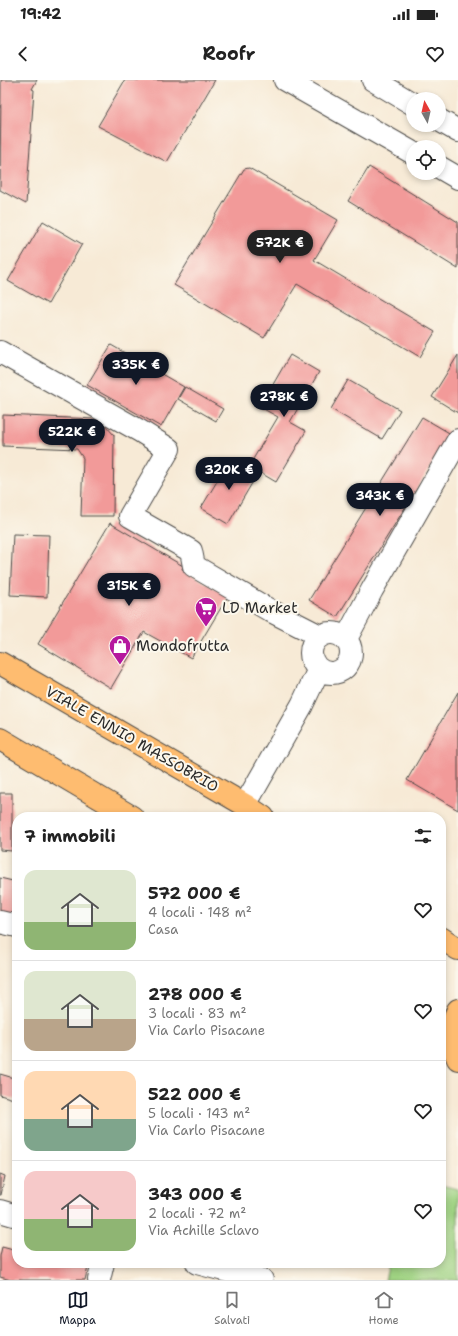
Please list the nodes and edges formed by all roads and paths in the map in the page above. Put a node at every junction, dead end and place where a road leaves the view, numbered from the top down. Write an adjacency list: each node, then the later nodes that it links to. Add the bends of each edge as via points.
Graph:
1 (286, 80): 6 (street)
2 (373, 80): 3 (street)
3 (406, 100)
4 (446, 124): 5 (street)
5 (458, 131)
6 (406, 149)
7 (446, 171): 8 (street)
8 (458, 178)
9 (0, 352): 11 (street, via 169,449 130,516 191,551 194,566 271,611)
10 (458, 440): 11 (street, via 372,590)
11 (329, 639): 13 (street, via 312,660); 13 (street, via 350,644 349,663 333,673)
12 (0, 663): 15 (main road, VIALE ENNIO MASSOBRIO)
13 (323, 671): 15 (street)
14 (0, 739): 16 (main road)
15 (245, 805): 17 (main road, VIALE ENNIO MASSOBRIO)
16 (124, 812)
17 (256, 812)
18 (0, 922): 19 (street)
19 (12, 925)
20 (446, 941): 21 (main road)
21 (458, 949)
22 (458, 1010): 24 (main road)
23 (446, 1019): 24 (main road)
24 (452, 1034): 25 (main road)
25 (458, 1060)
26 (0, 1212): 27 (street)
27 (12, 1215)
28 (102, 1268): 30 (street)
29 (216, 1268): 31 (street)
30 (99, 1280)
31 (262, 1280)

